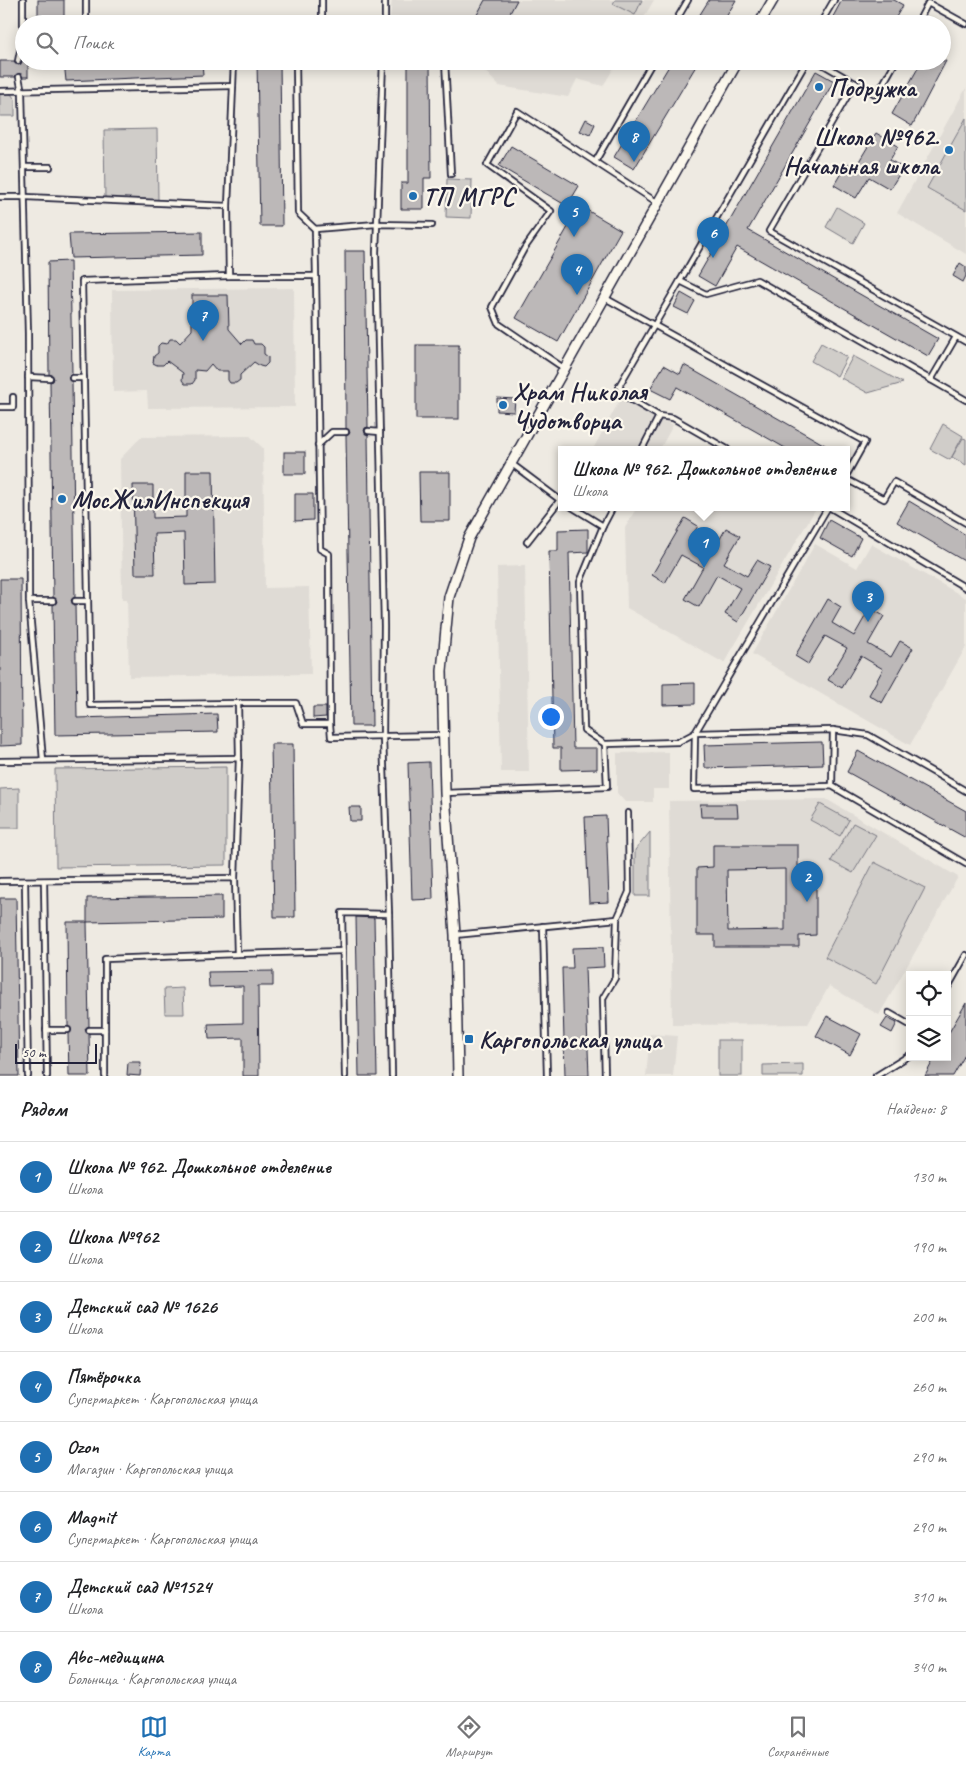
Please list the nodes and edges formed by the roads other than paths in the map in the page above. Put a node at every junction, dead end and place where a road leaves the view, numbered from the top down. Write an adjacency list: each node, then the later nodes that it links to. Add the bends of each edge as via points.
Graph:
1 (23, 0): 10 (lane)
2 (86, 0): 11 (lane)
3 (322, 0): 12 (lane)
4 (385, 0): 13 (lane)
5 (688, 0): 14 (lane)
6 (773, 0): 15 (street)
7 (834, 0): 16 (lane)
8 (922, 0): 9 (lane)
9 (928, 3): 17 (lane); 18 (lane)
10 (23, 15)
11 (86, 15)
12 (322, 15)
13 (385, 15)
14 (679, 15)
15 (764, 15)
16 (825, 15)
17 (921, 15)
18 (950, 15)
19 (951, 16): 20 (lane)
20 (966, 24)
21 (234, 70): 32 (lane)
22 (296, 70): 45 (lane, via 298,213)
23 (384, 70): 43 (lane)
24 (445, 70): 38 (lane)
25 (648, 70): 35 (lane)
26 (733, 70): 41 (street)
27 (801, 70): 48 (lane)
28 (833, 70): 31 (lane)
29 (891, 70): 31 (lane, via 877,95)
30 (19, 77): 34 (lane)
31 (855, 83): 51 (lane, via 769,231)
32 (233, 86): 34 (lane); 42 (lane)
33 (0, 92): 34 (lane)
34 (22, 92): 36 (lane)
35 (595, 162): 41 (lane); 53 (lane, via 517,111 487,165 551,211 524,249 492,308 499,324)
36 (24, 167): 37 (lane); 40 (lane)
37 (50, 167)
38 (450, 174)
39 (0, 197): 40 (lane)
40 (26, 197): 42 (lane); 54 (lane)
41 (658, 203): 49 (street)
42 (228, 206): 46 (lane)
43 (376, 224): 44 (lane); 45 (lane); 65 (lane)
44 (432, 225)
45 (315, 228): 47 (lane)
46 (229, 276): 47 (lane); 57 (lane, via 82,281)
47 (316, 276): 66 (lane)
48 (680, 281): 50 (lane); 58 (lane, via 706,294 757,280)
49 (605, 298): 50 (lane); 53 (street)
50 (655, 326): 62 (lane, via 619,386 626,397); 70 (lane, via 865,442)
51 (956, 336): 52 (lane); 58 (lane)
52 (966, 342)
53 (565, 368): 69 (street)
54 (28, 377): 55 (lane); 82 (lane)
55 (50, 378)
56 (72, 378): 57 (lane)
57 (84, 378): 85 (lane)
58 (931, 380): 60 (lane)
59 (12, 397): 61 (lane, via 12,407)
60 (966, 400)
61 (0, 407)
62 (659, 416): 67 (lane); 68 (lane, via 673,418)
63 (368, 431): 65 (lane)
64 (346, 432): 66 (lane, via 332,432)
65 (380, 432): 91 (lane)
66 (318, 445): 87 (lane, via 320,548 329,554)
67 (644, 446)
68 (722, 446)
69 (512, 464): 72 (lane); 90 (street, via 469,538 449,597 442,670)
70 (850, 470)
71 (850, 479): 78 (lane, via 884,499 894,482)
72 (558, 498)
73 (558, 504): 80 (lane)
74 (579, 511): 79 (lane)
75 (611, 511): 79 (lane)
76 (827, 511): 89 (lane)
77 (836, 511): 81 (lane)
78 (966, 523)
79 (604, 526): 92 (lane, via 580,582 584,730)
80 (527, 542)
81 (966, 588)
82 (29, 601): 83 (lane); 94 (lane)
83 (53, 601)
84 (75, 601): 85 (lane)
85 (88, 601): 86 (lane, via 90,705)
86 (238, 702): 87 (lane, via 296,702 303,724); 93 (lane)
87 (330, 724): 91 (lane, via 331,738)
88 (833, 730): 89 (lane); 96 (lane); 97 (lane, via 868,736)
89 (694, 733): 92 (lane, via 678,742); 96 (lane, via 694,789)
90 (444, 735): 91 (lane); 98 (street)
91 (383, 737): 105 (lane)
92 (605, 744): 98 (lane, via 607,787)
93 (239, 758): 94 (lane); 101 (lane)
94 (43, 760): 95 (lane)
95 (0, 761)
96 (832, 786): 100 (lane)
97 (966, 791)
98 (445, 793): 108 (street)
99 (628, 813): 106 (lane, via 629,892)
100 (966, 864)
101 (235, 878): 104 (lane); 110 (lane)
102 (0, 881): 103 (lane)
103 (25, 881): 104 (lane); 120 (lane)
104 (44, 881): 115 (lane)
105 (388, 914): 109 (lane, via 342,913); 124 (lane)
106 (617, 918): 107 (lane); 127 (lane, via 615,978 603,998)
107 (543, 926): 108 (lane); 126 (lane)
108 (455, 935): 125 (street)
109 (343, 951): 110 (lane); 123 (lane)
110 (237, 954): 118 (lane, via 105,959)
111 (966, 955): 112 (lane)
112 (951, 982)
113 (889, 1013): 114 (lane)
114 (906, 1024)
115 (46, 1030): 116 (lane); 121 (lane)
116 (68, 1030)
117 (89, 1030): 118 (lane)
118 (104, 1030): 122 (lane)
119 (906, 1057): 128 (lane)
120 (28, 1076)
121 (47, 1076)
122 (105, 1076)
123 (345, 1076)
124 (392, 1076)
125 (458, 1076)
126 (547, 1076)
127 (605, 1076)
128 (876, 1076)

